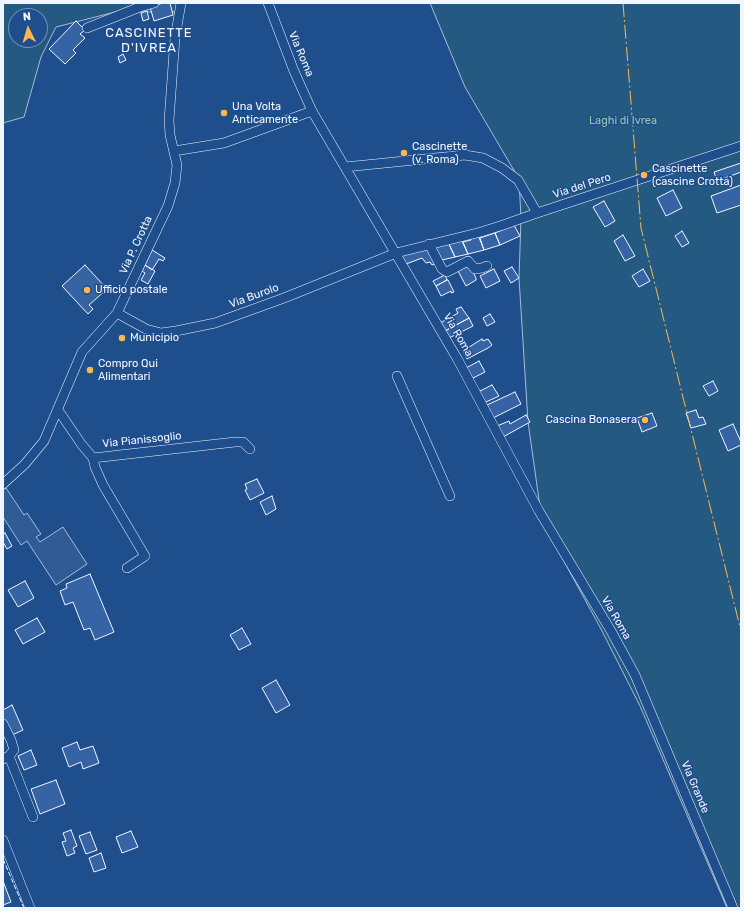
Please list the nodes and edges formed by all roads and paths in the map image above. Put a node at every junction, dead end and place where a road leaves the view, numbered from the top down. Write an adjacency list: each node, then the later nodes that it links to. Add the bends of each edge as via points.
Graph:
1 (154, 3): 4 (street)
2 (180, 3): 7 (street, Via P. Crotta, via 169,107 170,135)
3 (268, 3): 5 (street, Via Roma)
4 (87, 28)
5 (312, 111): 7 (street, via 224,143); 8 (street, Via Roma)
6 (741, 146): 9 (street, Via del Pero)
7 (174, 151): 13 (street, Via P. Crotta, via 175,183 168,206)
8 (345, 167): 9 (street, via 465,155 483,158 518,180); 11 (street, Via Roma)
9 (537, 213): 10 (street, Via del Pero, via 481,232)
10 (430, 244): 11 (street, Via del Pero); 12 (street, via 442,269 447,272 468,261 475,269)
11 (396, 253): 13 (street, Via Burolo, via 215,323 161,333 146,329); 21 (street, Via Roma, via 458,360 539,511)
12 (487, 266)
13 (117, 314): 15 (street, Via P. Crotta, via 82,352)
14 (397, 376): 19 (street)
15 (58, 410): 17 (street, Via Pianissoglio); 18 (street, Via P. Crotta, via 44,441 15,475)
16 (250, 449): 17 (street, Via Pianissoglio, via 243,442 235,442)
17 (93, 458): 20 (street, via 103,485 145,556)
18 (3, 484)
19 (450, 496)
20 (127, 568)
21 (635, 675): 27 (street, Via Grande)
22 (3, 724): 23 (street, via 14,750)
23 (6, 758): 24 (street)
24 (33, 817)
25 (3, 840): 26 (street)
26 (30, 908)
27 (733, 908)

